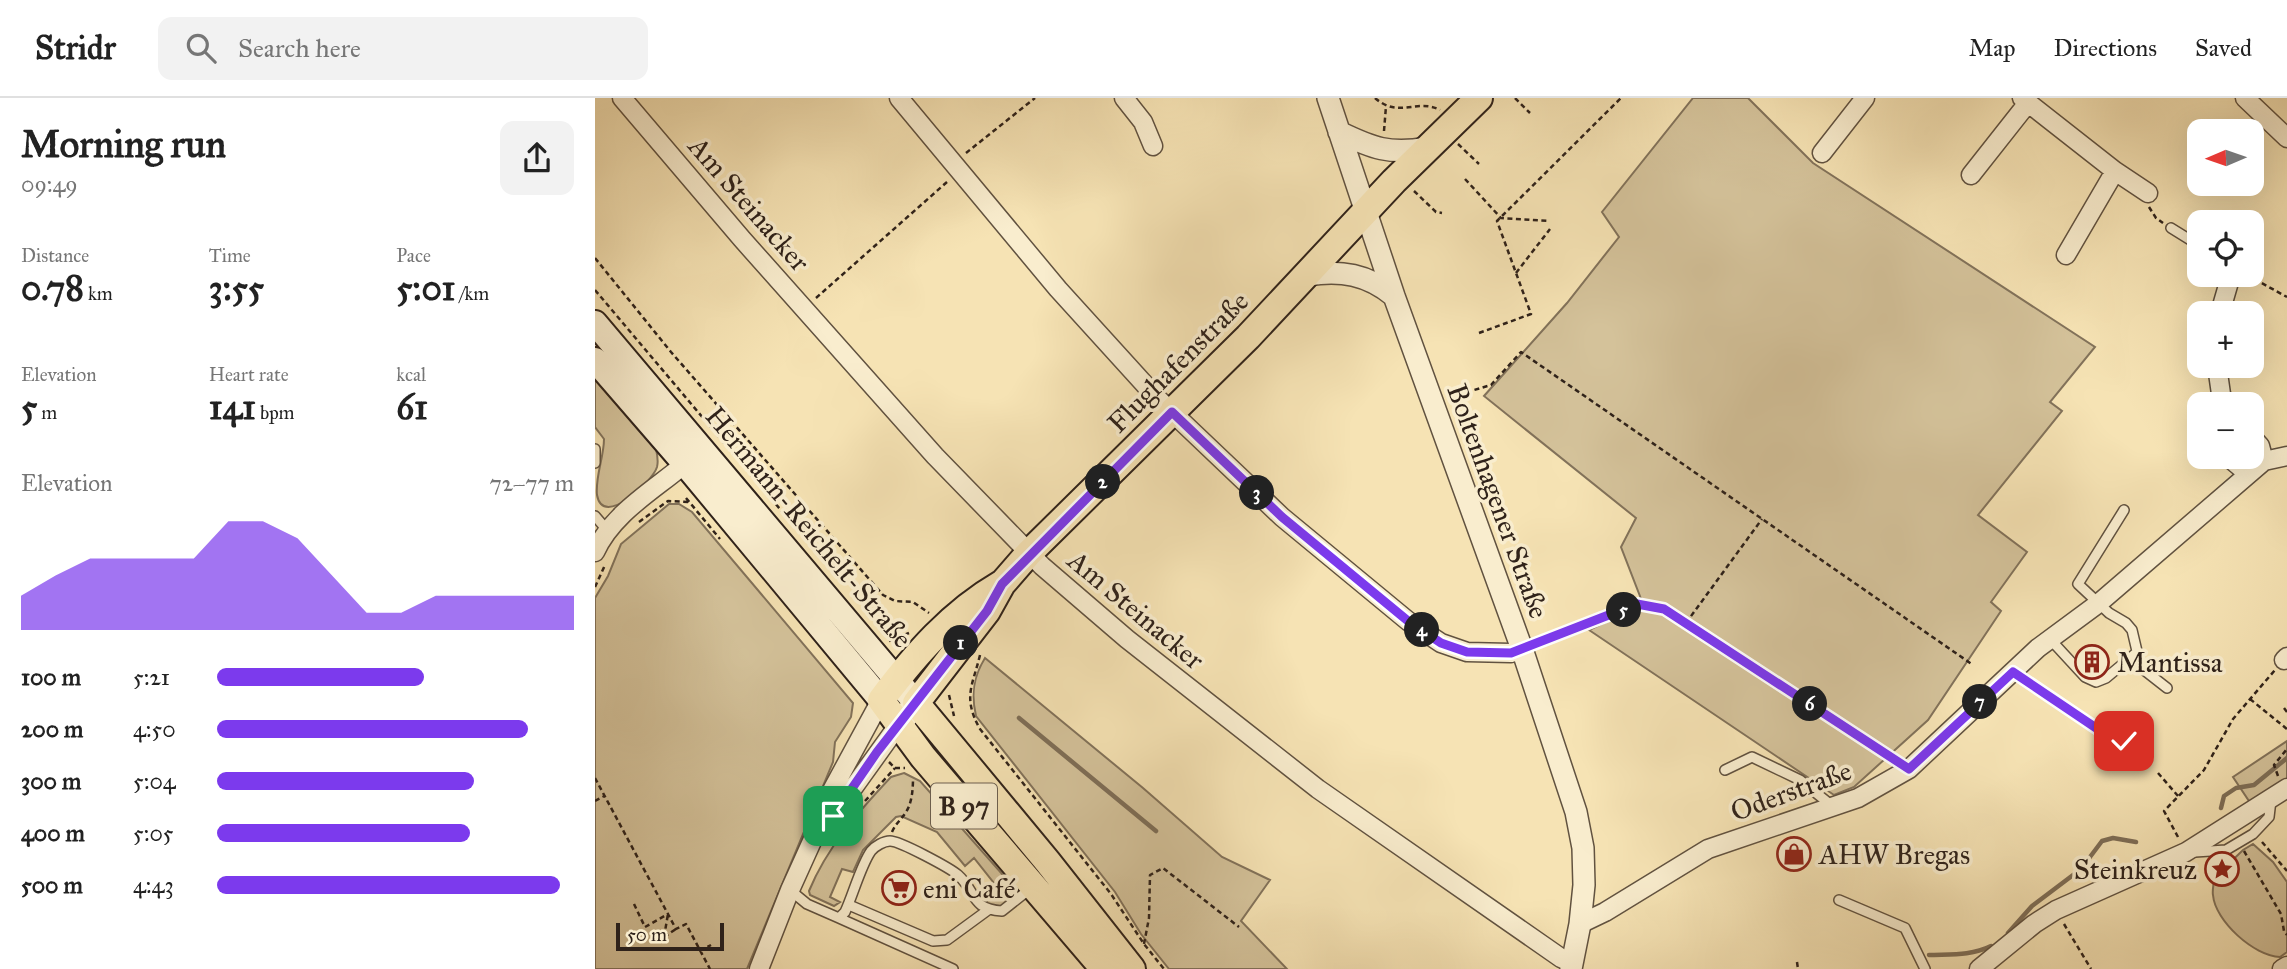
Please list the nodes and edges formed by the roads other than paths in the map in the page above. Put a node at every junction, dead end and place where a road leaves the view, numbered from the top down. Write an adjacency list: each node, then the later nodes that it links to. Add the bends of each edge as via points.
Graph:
1 (622, 98): 36 (street, Am Steinacker, via 935,456)
2 (899, 98): 25 (street, via 1058,289)
3 (1124, 98): 11 (street, via 1143,122)
4 (1328, 98): 9 (street, Boltenhagener Straße)
5 (1479, 98): 12 (main road, Flughafenstraße)
6 (1865, 98): 13 (street)
7 (2245, 98): 10 (street)
8 (2024, 101): 14 (street); 15 (street)
9 (1339, 132): 12 (street, via 1391,152); 17 (street, Boltenhagener Straße)
10 (2287, 138)
11 (1153, 146)
12 (1427, 148): 17 (main road, Flughafenstraße)
13 (1822, 153)
14 (2115, 171): 16 (street); 20 (street)
15 (1971, 176)
16 (2148, 193)
17 (1366, 212): 21 (main road, Flughafenstraße); 22 (street, Boltenhagener Straße)
18 (2171, 228): 19 (lane)
19 (2187, 238)
20 (2066, 255)
21 (1308, 275): 22 (street, via 1349,273); 25 (main road, Flughafenstraße)
22 (1394, 296): 42 (street, Boltenhagener Straße)
23 (595, 323): 28 (main road, Hermann-Reichelt-Straße)
24 (595, 360): 28 (main road, Hermann-Reichelt-Straße)
25 (1172, 412): 36 (main road, Flughafenstraße); 42 (street, via 1282,517 1408,621 1441,643 1467,652)
26 (595, 449): 30 (lane)
27 (2287, 456): 29 (street, Oderstraße)
28 (693, 457): 35 (street, via 614,521); 46 (main road, Hermann-Reichelt-Straße)
29 (2264, 461)
30 (595, 463)
31 (2235, 469): 33 (lane)
32 (2254, 469): 33 (street, Oderstraße)
33 (2245, 477): 39 (street, Oderstraße)
34 (2124, 510): 39 (lane, via 2078,584)
35 (601, 523): 37 (street)
36 (1029, 554): 38 (main road, Flughafenstraße); 64 (street, Am Steinacker, via 1127,639 1318,789)
37 (601, 556)
38 (1002, 584): 46 (main road, Flughafenstraße, via 973,600 943,626); 47 (main road, Flughafenstraße, via 987,611)
39 (2099, 603): 41 (street, Oderstraße); 43 (lane, via 2132,630)
40 (1637, 604): 42 (lane)
41 (2050, 639): 43 (lane, via 2085,677 2096,682); 44 (street, Oderstraße)
42 (1522, 649): 62 (street, Boltenhagener Straße, via 1578,824 1584,885)
43 (2136, 653): 45 (lane, via 2144,670)
44 (2013, 672): 49 (lane, via 2105,734); 53 (street, Oderstraße, via 1909,769 1858,797)
45 (2167, 688)
46 (889, 690): 47 (main road, Hermann-Reichelt-Straße / B 97); 48 (main road, Hermann-Reichelt-Straße / B 97); 54 (street, Flughafenstraße, via 823,807)
47 (916, 703): 48 (main road, Flughafenstraße); 68 (main road, Hermann-Reichelt-Straße / B 97)
48 (899, 724): 54 (street, Flughafenstraße, via 833,816); 56 (main road, Hermann-Reichelt-Straße / B 97)
49 (2124, 741)
50 (1725, 770): 53 (lane, via 1752,757 1800,780)
51 (2285, 783): 52 (street)
52 (2271, 800): 55 (street); 55 (lane, via 2269,817 2253,834 2226,850)
53 (1831, 805): 62 (street, Oderstraße, via 1708,849)
54 (818, 828): 57 (street, Flughafenstraße)
55 (2185, 849): 70 (street, via 2056,910)
56 (1034, 885): 60 (lane, via 1002,911); 67 (main road, Hermann-Reichelt-Straße / B 97)
57 (790, 890): 61 (lane, via 807,904); 63 (street, Flughafenstraße)
58 (1839, 900): 69 (lane, via 1905,928)
59 (849, 905): 60 (lane, via 933,941 947,940); 60 (lane, via 872,851 892,841 960,876 976,902); 61 (lane)
60 (988, 910)
61 (839, 918): 66 (lane)
62 (1580, 924): 64 (street, Boltenhagener Straße)
63 (763, 965)
64 (1571, 966)
65 (2287, 966): 71 (street)
66 (953, 969)
67 (1104, 969)
68 (1132, 969)
69 (1925, 969)
70 (1979, 969)
71 (2282, 969)

